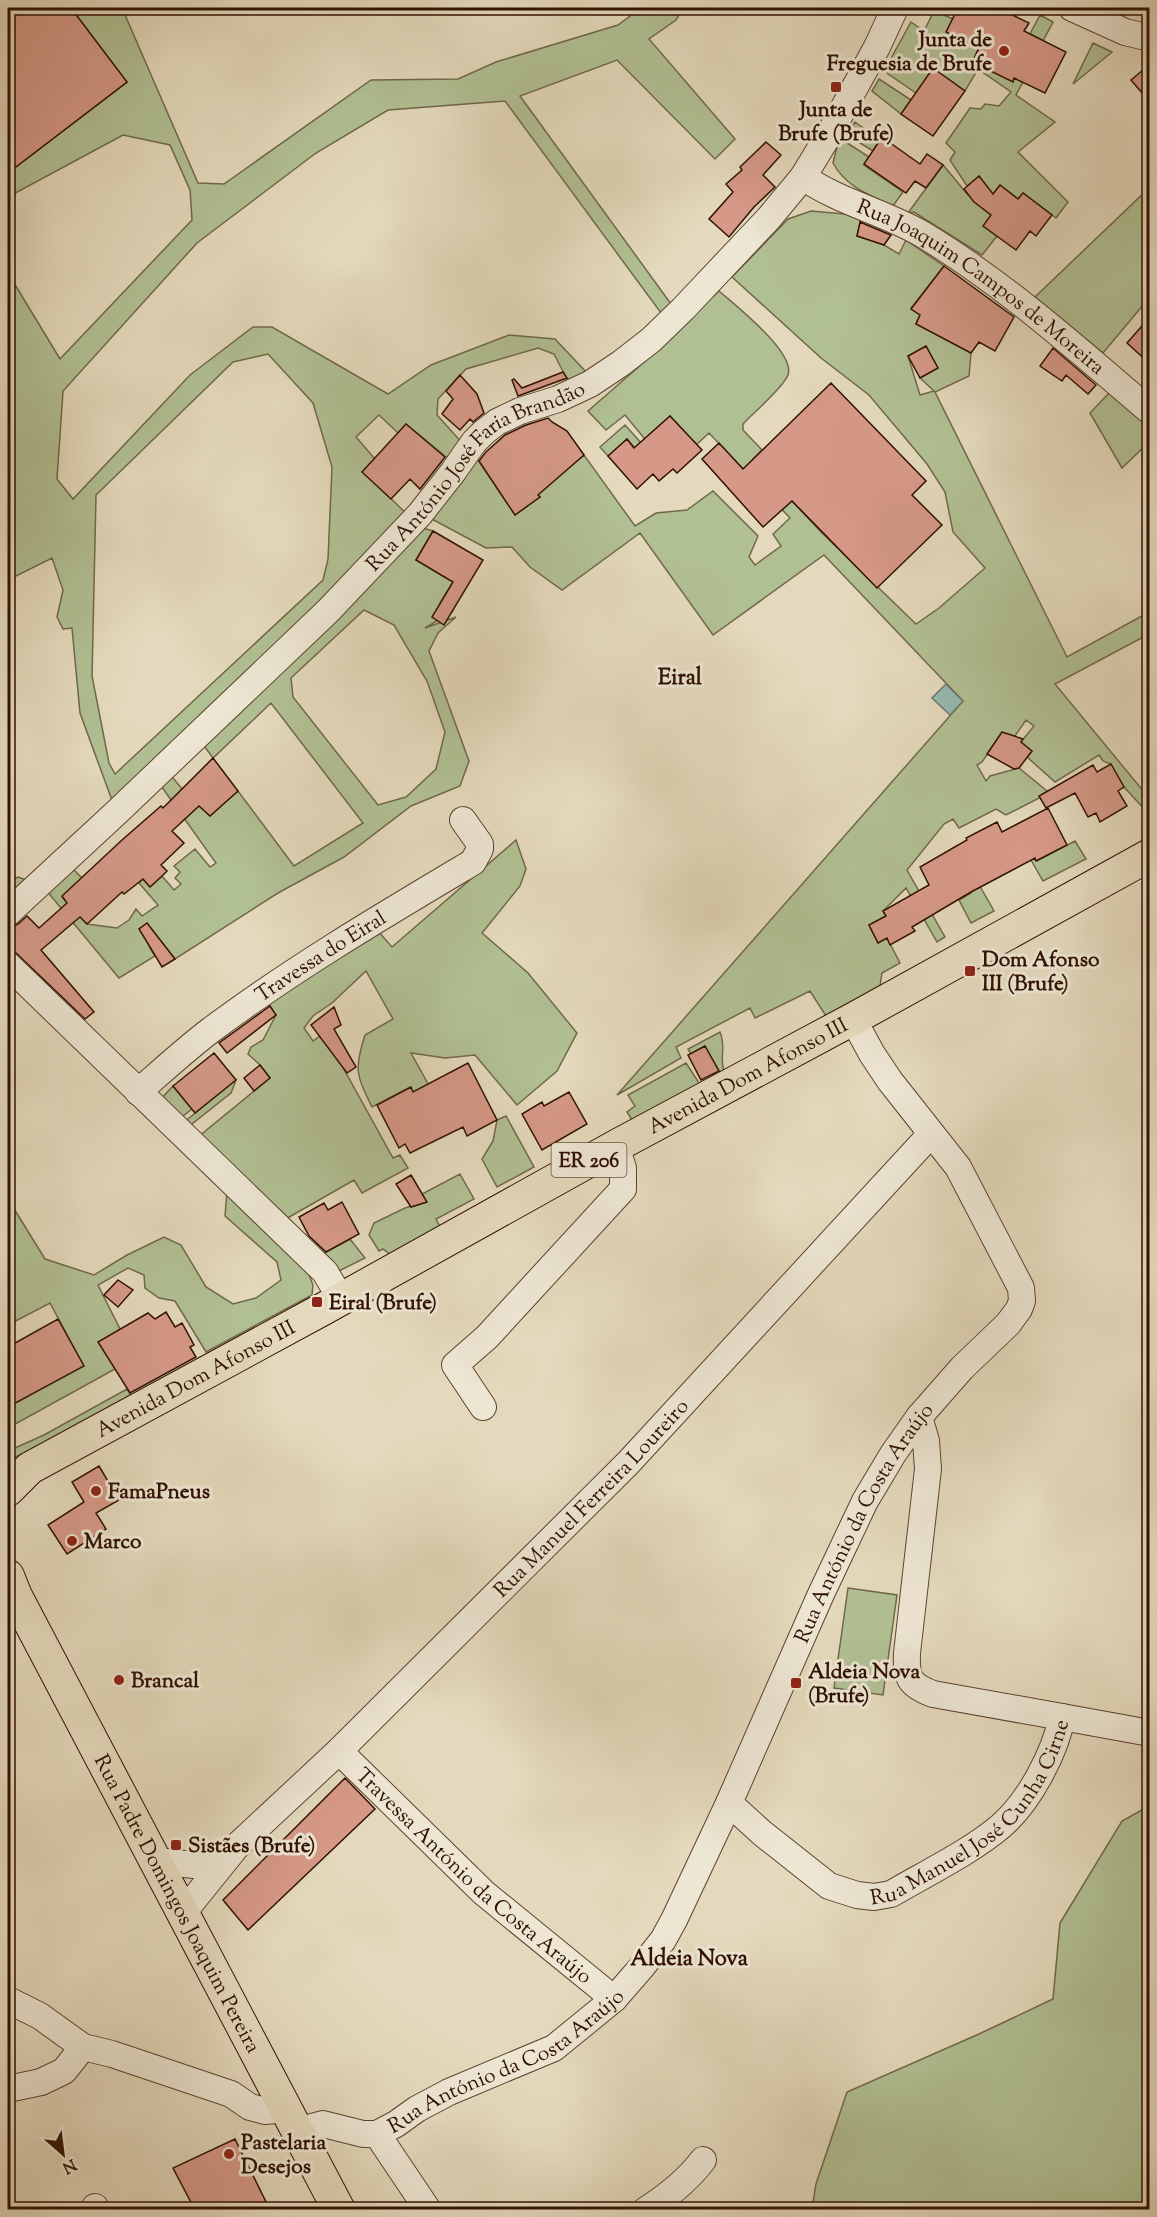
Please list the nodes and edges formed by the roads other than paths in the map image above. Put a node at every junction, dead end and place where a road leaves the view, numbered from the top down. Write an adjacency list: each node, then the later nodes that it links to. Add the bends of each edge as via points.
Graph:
1 (895, 8): 4 (street, Rua António José Faria Brandão, via 872,58)
2 (1072, 8): 3 (street)
3 (1149, 38)
4 (803, 177): 5 (street, Rua Joaquim Campos de Moreira, via 897,220 963,262 1043,320); 8 (street, Rua António José Faria Brandão, via 683,309 636,352 590,384 520,411 484,432 420,514 328,611)
5 (1149, 411)
6 (463, 820): 11 (street, Travessa do Eiral, via 480,844 473,862 373,921 261,995 210,1031)
7 (1149, 855): 10 (main road, Avenida Dom Afonso III / ER 206)
8 (8, 914)
9 (8, 965): 11 (street)
10 (853, 1018): 12 (street, Rua António da Costa Araújo, via 872,1054); 13 (main road, Avenida Dom Afonso III / ER 206)
11 (138, 1092): 14 (street, via 325,1272)
12 (931, 1134): 16 (street, Rua António da Costa Araújo, via 958,1167 1015,1274 1022,1301 1008,1324); 22 (street, Rua Manuel Ferreira Loureiro, via 628,1463)
13 (616, 1146): 14 (main road, Avenida Dom Afonso III / ER 206); 15 (street, via 623,1168 622,1189 487,1337 455,1365)
14 (341, 1299): 17 (main road, Avenida Dom Afonso III / ER 206)
15 (483, 1407)
16 (918, 1417): 20 (street, Rua Manuel José Cunha Cirne, via 926,1441 928,1469 907,1653 909,1679 919,1689 933,1694); 23 (street, Rua António da Costa Araújo, via 866,1501)
17 (19, 1470): 18 (main road, Avenida Dom Afonso III / ER 206)
18 (8, 1490)
19 (10, 1588): 25 (main road, Rua Padre Domingos Joaquim Pereira)
20 (1062, 1718): 21 (street); 23 (street, Rua Manuel José Cunha Cirne, via 1042,1770 1002,1825 891,1894 856,1895 829,1886)
21 (1149, 1733)
22 (339, 1751): 24 (street, Rua Manuel Ferreira Loureiro); 27 (street, Travessa António da Costa Araújo, via 484,1893)
23 (729, 1803): 27 (street, Rua António da Costa Araújo, via 663,1940)
24 (236, 1847): 25 (street, Rua Manuel Ferreira Loureiro, via 205,1864); 26 (street, Rua Manuel Ferreira Loureiro)
25 (156, 1861): 26 (main road, Rua Padre Domingos Joaquim Pereira)
26 (182, 1914): 30 (main road, Rua Padre Domingos Joaquim Pereira)
27 (614, 1999): 34 (street, Rua António da Costa Araújo, via 554,2048 449,2092)
28 (8, 2000): 29 (street, via 40,2016)
29 (83, 2047): 31 (street, via 64,2071 41,2082); 32 (street, via 231,2094)
30 (268, 2074): 32 (street); 33 (main road, Rua Padre Domingos Joaquim Pereira)
31 (8, 2089)
32 (250, 2107): 33 (street, Rua António da Costa Araújo)
33 (291, 2120): 34 (street, Rua António da Costa Araújo); 36 (main road, Rua Padre Domingos Joaquim Pereira)
34 (378, 2134): 37 (street)
35 (703, 2160): 38 (street, via 691,2176)
36 (339, 2210)
37 (428, 2210)
38 (646, 2210)

